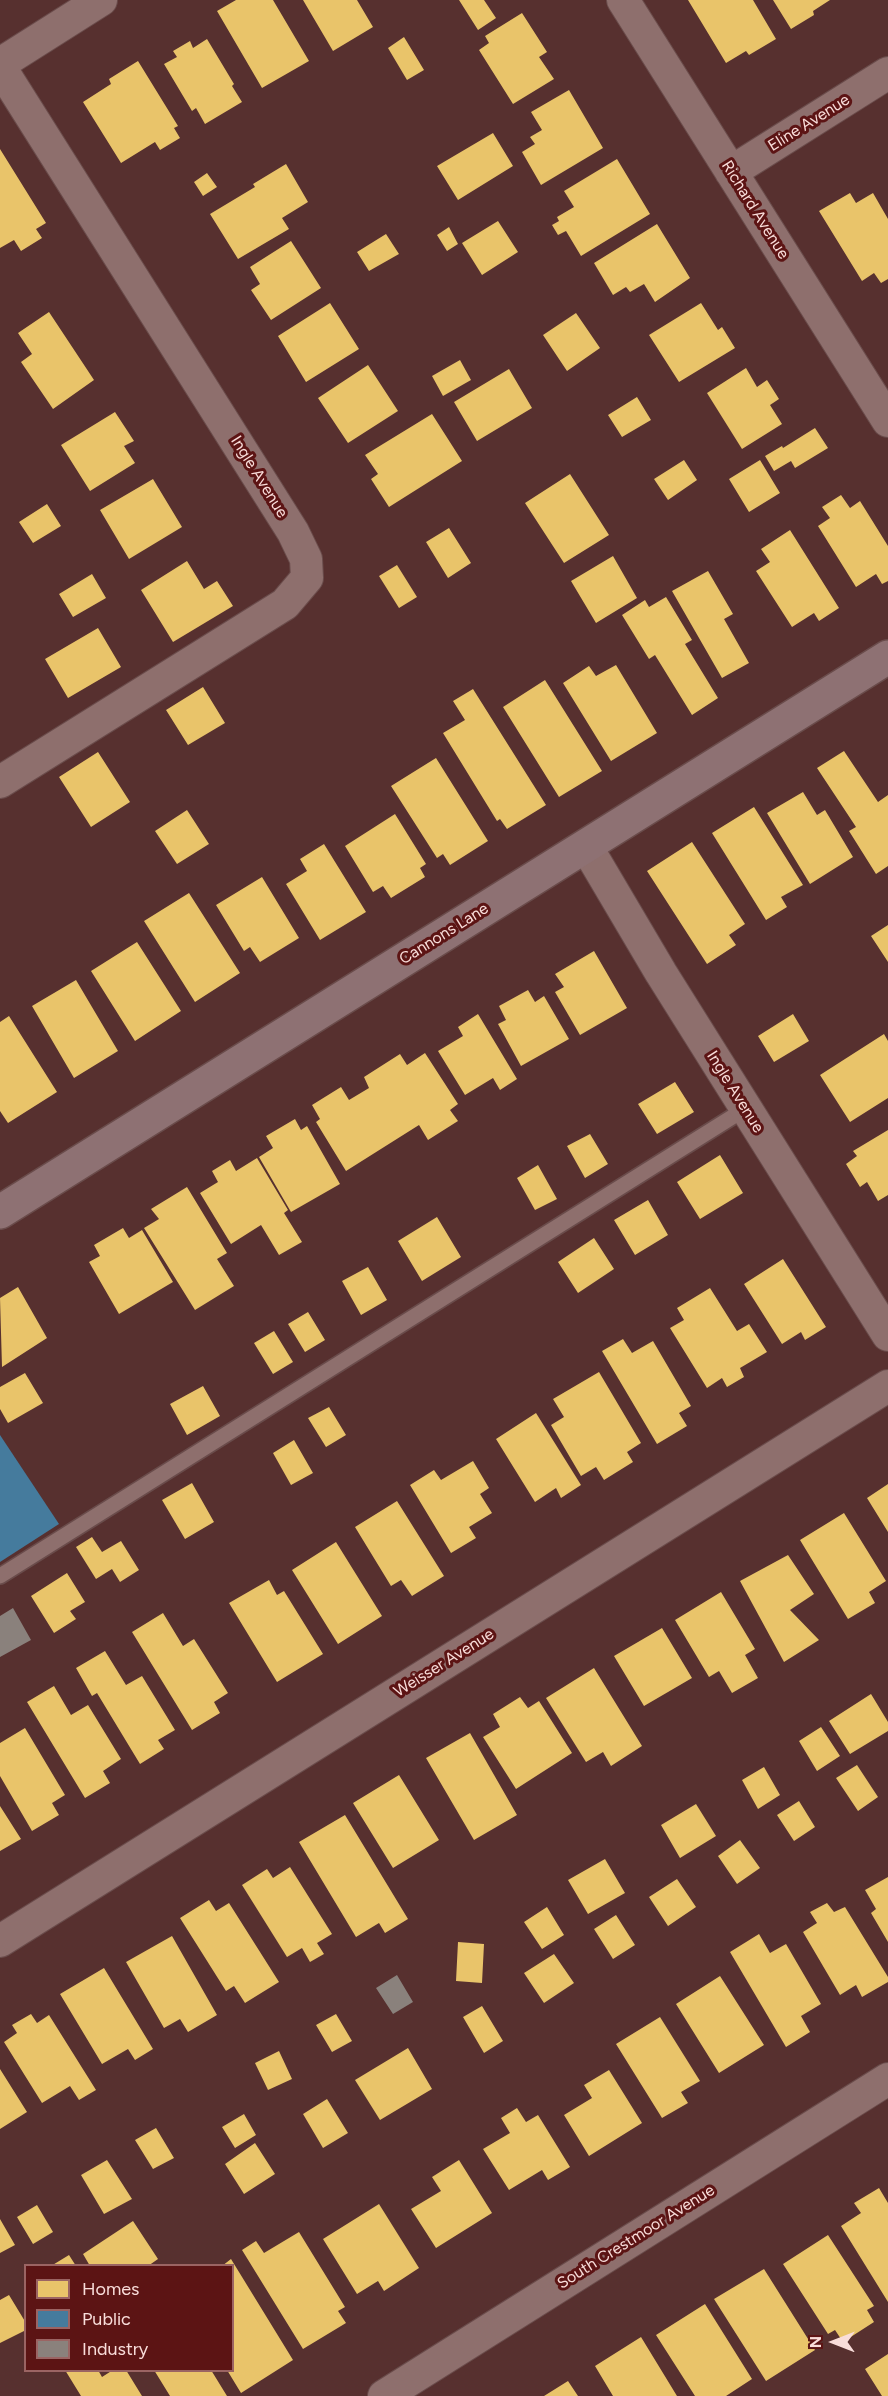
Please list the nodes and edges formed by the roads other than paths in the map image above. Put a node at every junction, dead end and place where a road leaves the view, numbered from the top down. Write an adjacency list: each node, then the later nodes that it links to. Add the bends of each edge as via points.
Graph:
1 (102, 0): 3 (street)
2 (623, 0): 5 (street, Richard Avenue)
3 (0, 66): 8 (street, Ingle Avenue, via 294,532 306,559 307,578 285,604)
4 (888, 73): 5 (street, Eline Avenue)
5 (730, 172): 6 (street, Richard Avenue)
6 (888, 421)
7 (888, 657): 9 (main road, Cannons Lane)
8 (0, 782)
9 (586, 846): 10 (street, Ingle Avenue); 11 (main road, Cannons Lane)
10 (746, 1108): 12 (street, Ingle Avenue); 14 (lane)
11 (0, 1212)
12 (888, 1335)
13 (888, 1386): 15 (street, Weisser Avenue)
14 (0, 1576)
15 (0, 1941)
16 (888, 2079): 17 (street, South Crestmoor Avenue)
17 (384, 2396)

